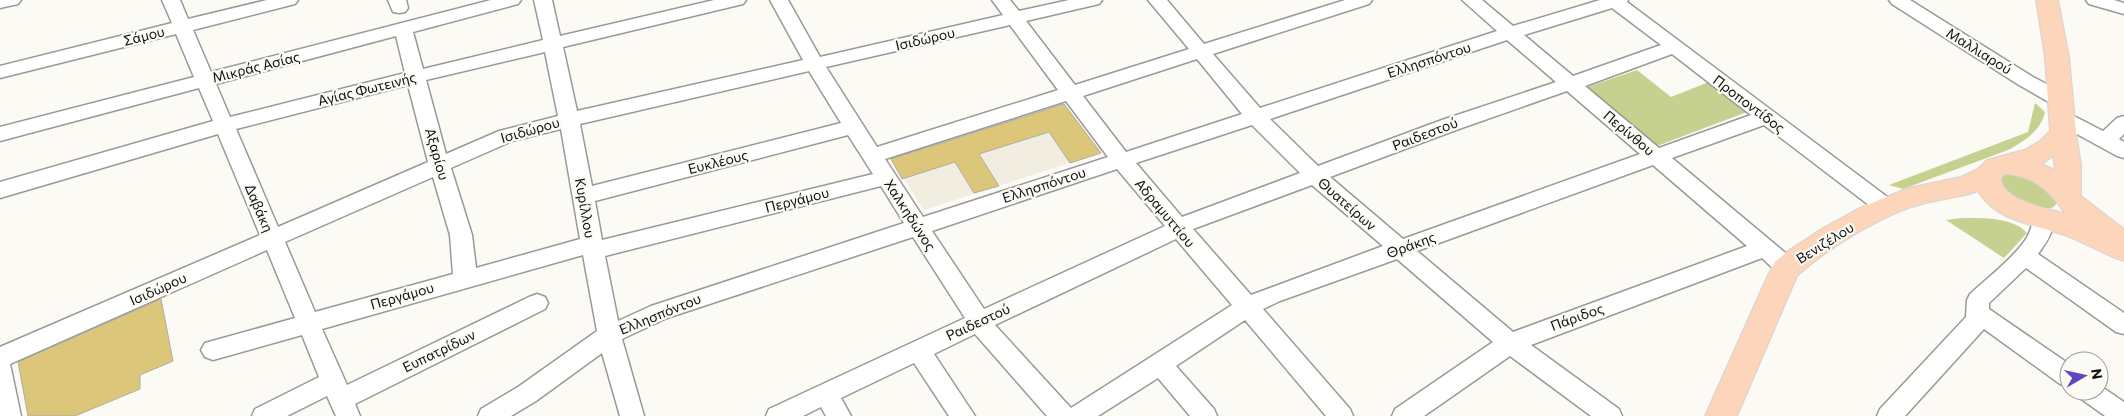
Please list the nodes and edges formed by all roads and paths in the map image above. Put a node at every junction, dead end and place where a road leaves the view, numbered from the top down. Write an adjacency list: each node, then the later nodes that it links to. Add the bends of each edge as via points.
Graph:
1 (12, 0): 17 (street)
2 (171, 0): 20 (street, Δαβάκη)
3 (289, 0): 20 (street, Σάμου)
4 (512, 0): 21 (street, Μικράς Ασίας)
5 (543, 0): 23 (street, Κυρίλλου)
6 (737, 0): 23 (street, Αγίας Φωτεινής)
7 (779, 0): 26 (street, Χαλκηδώνος)
8 (1000, 0): 19 (street, Αδραμυττίου)
9 (1093, 0): 19 (street, Ισιδώρου)
10 (1158, 0): 25 (street, Θυατείρων)
11 (1363, 0): 25 (street)
12 (1471, 0): 22 (street, Περίνθου)
13 (1615, 0): 22 (street, Ελλησπόντου); 24 (street, Προποντίδος)
14 (1898, 0): 34 (street, Μαλλιαρού, via 2026,81)
15 (2047, 0): 34 (main road, via 2056,50)
16 (2094, 0): 18 (street)
17 (0, 3)
18 (2124, 9)
19 (1014, 19): 26 (street, Ισιδώρου); 31 (street, Αδραμυττίου)
20 (182, 26): 27 (street, Σάμου); 29 (street, Δαβάκη)
21 (404, 30): 28 (street, Αξαρίου); 29 (street, Μικράς Ασίας)
22 (1511, 33): 30 (street, Περίνθου); 32 (street, Ελλησπόντου)
23 (554, 44): 28 (street, Αγίας Φωτεινής); 35 (street, Κυρίλλου)
24 (1674, 47): 30 (street, Ραιδεστού); 33 (street, Προποντίδος)
25 (1201, 51): 31 (street); 32 (street, Θυατείρων)
26 (814, 64): 35 (street, Ισιδώρου); 38 (street, Χαλκηδώνος)
27 (0, 72)
28 (414, 77): 37 (street, Αγίας Φωτεινής); 45 (street, Αξαρίου)
29 (205, 80): 37 (street, Δαβάκη); 39 (street, Μικράς Ασίας)
30 (1571, 84): 43 (street, Περίνθου); 47 (street, Ραιδεστού)
31 (1070, 93): 42 (street); 44 (street, Αδραμυττίου)
32 (1256, 117): 44 (street, Ελλησπόντου); 47 (street, Θυατείρων)
33 (1765, 117): 43 (street, Θράκης); 53 (street, Προποντίδος)
34 (2062, 117): 40 (street, Μαλλιαρού); 46 (main road, Βενιζέλου, via 2049,147); 52 (main road)
35 (569, 120): 45 (street, Ισιδώρου, via 506,136); 51 (street, Κυρίλλου)
36 (2124, 123): 40 (street)
37 (224, 126): 49 (street, Αγίας Φωτεινής); 58 (street, Δαβάκη)
38 (852, 127): 42 (street, Χαλκηδώνος); 51 (street, Ευκλέους)
39 (0, 134)
40 (2105, 140): 41 (street, Μαλλιαρού)
41 (2124, 151)
42 (872, 156): 48 (street, Χαλκηδώνος)
43 (1657, 157): 61 (street, Περίνθου); 62 (street, Θράκης)
44 (1121, 160): 56 (street, Ελλησπόντου); 57 (street, Αδραμυττίου)
45 (439, 164): 58 (street, Ισιδώρου); 66 (street, Αξαρίου, via 466,262)
46 (1998, 171): 50 (main road, Βενιζέλου, via 1959,189); 52 (main road, via 2029,169 2049,178); 54 (main road, via 1988,184)
47 (1315, 176): 57 (street, Ραιδεστού); 62 (street, Θυατείρων)
48 (886, 178): 56 (street, Χαλκηδώνος); 60 (street, Περγάμου)
49 (0, 190)
50 (1930, 193): 53 (main road, Βενιζέλου); 54 (main road, Βενιζέλου)
51 (583, 196): 60 (street, Κυρίλλου)
52 (2070, 199): 55 (main road, via 2070,211 2064,216); 59 (main road)
53 (1886, 207): 65 (main road, Βενιζέλου, via 1821,242)
54 (2014, 209): 55 (main road, Βενιζέλου)
55 (2042, 218): 63 (main road, Βενιζέλου); 64 (street, via 2041,233)
56 (917, 227): 70 (street, Χαλκηδώνος); 73 (street, Ελλησπόντου, via 658,312)
57 (1178, 228): 68 (street, Αδραμυττίου); 70 (street, Ραιδεστού)
58 (272, 238): 71 (street, Δαβάκη); 77 (street, Ισιδώρου)
59 (2124, 244)
60 (592, 248): 66 (street, Περγάμου); 73 (street, Κυρίλλου)
61 (1764, 248): 65 (street, Περίνθου); 74 (street, Πάριδος)
62 (1398, 249): 68 (street, Θράκης); 74 (street, Θυατείρων)
63 (2124, 250)
64 (2025, 256): 69 (street, via 1978,300); 72 (street)
65 (1788, 267): 97 (main road, Βενιζέλου)
66 (464, 279): 71 (street, Περγάμου)
67 (536, 303): 82 (street, Ευπατρίδων)
68 (1246, 306): 78 (street, Θράκης); 94 (street, Αδραμυττίου)
69 (1978, 313): 80 (street); 98 (street, via 1978,320)
70 (979, 321): 76 (street, Ραιδεστού); 91 (street, Χαλκηδώνος)
71 (308, 323): 75 (street, Περγάμου); 82 (street, Δαβάκη)
72 (2124, 325)
73 (609, 335): 86 (street, Ελλησπόντου, via 527,394); 87 (street, Κυρίλλου)
74 (1510, 343): 95 (street, Πάριδος); 96 (street, Θυατείρων)
75 (213, 350)
76 (918, 350): 81 (street, Ραιδεστού); 90 (street)
77 (0, 358)
78 (1160, 364): 92 (street, Θράκης); 93 (street)
79 (0, 368): 84 (street)
80 (2059, 370)
81 (825, 393): 88 (street, Ραιδεστού); 89 (street)
82 (340, 399): 85 (street, Ευπατρίδων)
83 (2103, 401): 99 (street)
84 (10, 416)
85 (264, 416)
86 (490, 416)
87 (632, 416)
88 (778, 416)
89 (838, 416)
90 (964, 416)
91 (1062, 416)
92 (1079, 416)
93 (1205, 416)
94 (1341, 416)
95 (1404, 416)
96 (1610, 416)
97 (1721, 416)
98 (1889, 416)
99 (2124, 416)

